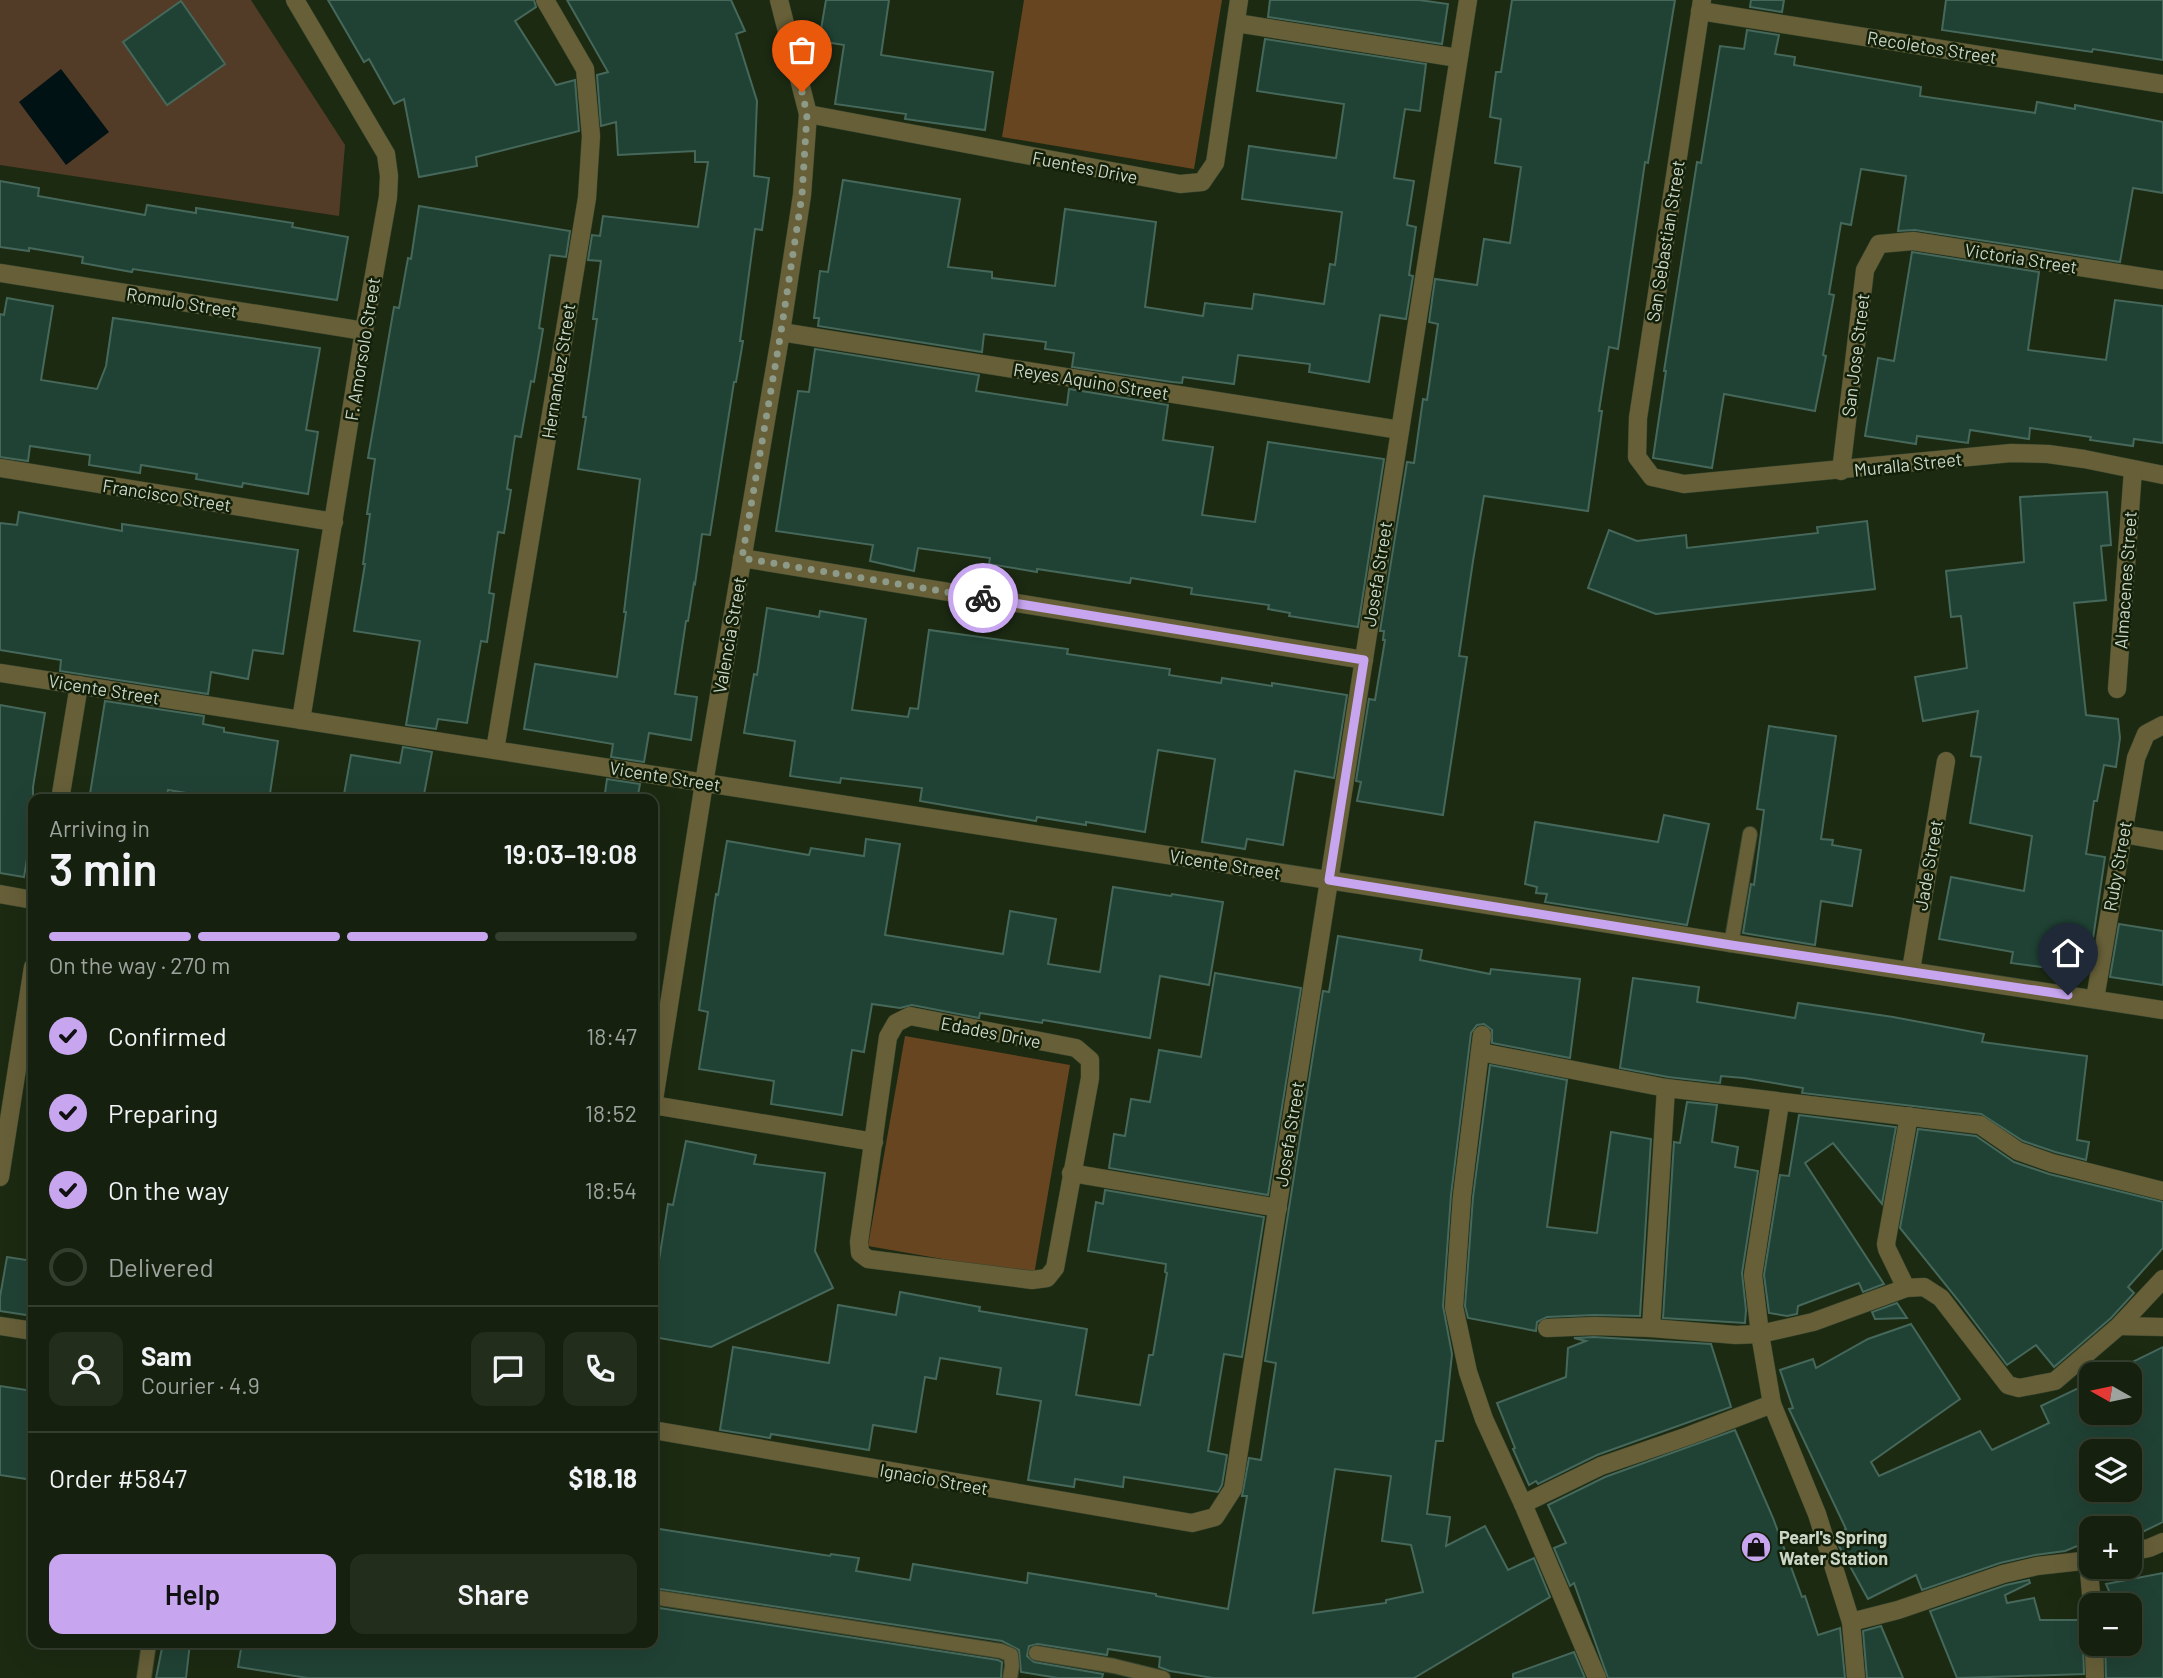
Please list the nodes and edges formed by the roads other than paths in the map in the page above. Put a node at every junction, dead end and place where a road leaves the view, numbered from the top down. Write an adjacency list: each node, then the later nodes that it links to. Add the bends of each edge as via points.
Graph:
1 (295, 0): 14 (street, F. Amorsolo Street, via 386,154 388,197)
2 (545, 0): 30 (street, Hernandez Street, via 585,69 592,136 585,211)
3 (779, 0): 10 (street, Valencia Street)
4 (1239, 0): 7 (street, Fuentes Drive)
5 (1468, 0): 8 (street, Josefa Street)
6 (1701, 6): 9 (street, Recoletos Street); 21 (street, San Sebastian Street, via 1638,418 1637,457)
7 (1236, 23): 8 (street); 10 (street, Fuentes Drive, via 1215,163 1202,182 1181,184)
8 (1458, 58): 16 (street, Josefa Street)
9 (2163, 83)
10 (807, 114): 15 (street, Valencia Street, via 802,195)
11 (1879, 244): 13 (street, Victoria Street, via 1913,241); 19 (street, San Jose Street, via 1865,270)
12 (0, 273): 14 (street, Romulo Street)
13 (2163, 280)
14 (364, 331): 22 (street, F. Amorsolo Street)
15 (781, 332): 16 (street, Reyes Aquino Street); 23 (street, Valencia Street)
16 (1400, 430): 24 (street, Josefa Street)
17 (0, 468): 22 (street, Francisco Street)
18 (2133, 470): 19 (street, Muralla Street, via 2084,459 2011,453); 20 (street, Muralla Street); 27 (street, Almacenes Street)
19 (1841, 471): 21 (street, Muralla Street, via 1685,484)
20 (2163, 475)
21 (1652, 477)
22 (334, 522): 28 (street, F. Amorsolo Street)
23 (742, 558): 24 (street); 32 (street, Valencia Street)
24 (1364, 660): 37 (street, Josefa Street)
25 (0, 673): 26 (street, Vicente Street)
26 (79, 685): 28 (street, Vicente Street); 33 (street)
27 (2118, 690)
28 (301, 720): 30 (street, Vicente Street)
29 (2163, 725): 35 (street, Ruby Street, via 2146,734 2136,758)
30 (495, 750): 32 (street, Vicente Street)
31 (1946, 761): 41 (street, Jade Street)
32 (704, 783): 37 (street, Vicente Street); 45 (street, Valencia Street)
33 (61, 794)
34 (1750, 834): 40 (lane)
35 (2123, 834): 36 (street); 42 (street, Ruby Street)
36 (2163, 841)
37 (1329, 880): 40 (street, Vicente Street); 55 (street, Josefa Street)
38 (0, 894): 39 (street)
39 (28, 899)
40 (1731, 945): 41 (street, Vicente Street)
41 (1911, 970): 42 (street, Vicente Street)
42 (2095, 999): 43 (street, Vicente Street)
43 (2163, 1010)
44 (28, 1013): 49 (street)
45 (658, 1073)
46 (1666, 1088): 47 (street); 62 (street); 67 (street, via 1481,1044 1454,1307 1484,1419)
47 (1780, 1103): 50 (street); 64 (street, via 1753,1275)
48 (658, 1106): 51 (street)
49 (5, 1111): 53 (street)
50 (1909, 1116): 54 (street, via 1980,1125 2018,1152); 57 (street, via 1886,1244)
51 (874, 1142): 52 (street, Edades Drive, via 859,1242 860,1253 868,1259 1032,1280 1047,1278 1055,1268); 52 (street, Edades Drive, via 888,1037 896,1023 910,1016 1076,1048 1090,1060)
52 (1071, 1173): 55 (street)
53 (0, 1177)
54 (2163, 1191)
55 (1278, 1208): 68 (street, Josefa Street, via 1233,1489)
56 (2163, 1279): 59 (street)
57 (1906, 1288): 59 (street, via 1924,1287 1941,1298 2008,1385 2020,1388 2056,1381); 64 (street, via 1813,1322)
58 (0, 1326): 63 (street)
59 (2119, 1326): 60 (street)
60 (2163, 1327)
61 (1547, 1328): 62 (street)
62 (1651, 1328): 64 (street)
63 (28, 1330)
64 (1760, 1334): 65 (street)
65 (1772, 1404): 67 (street, via 1601,1466); 73 (street, via 1816,1514)
66 (658, 1431): 68 (street, Ignacio Street, via 1192,1523)
67 (1523, 1504): 80 (street)
68 (1215, 1517)
69 (2163, 1542): 70 (street)
70 (2142, 1549)
71 (2079, 1561): 73 (street, via 2003,1574)
72 (658, 1598): 78 (lane, via 1002,1651 1011,1655)
73 (1851, 1622): 81 (street)
74 (148, 1648): 77 (lane)
75 (1036, 1653): 79 (lane)
76 (2094, 1656): 82 (street)
77 (144, 1678)
78 (1010, 1678)
79 (1163, 1678)
80 (1597, 1678)
81 (1856, 1678)
82 (2095, 1678)

